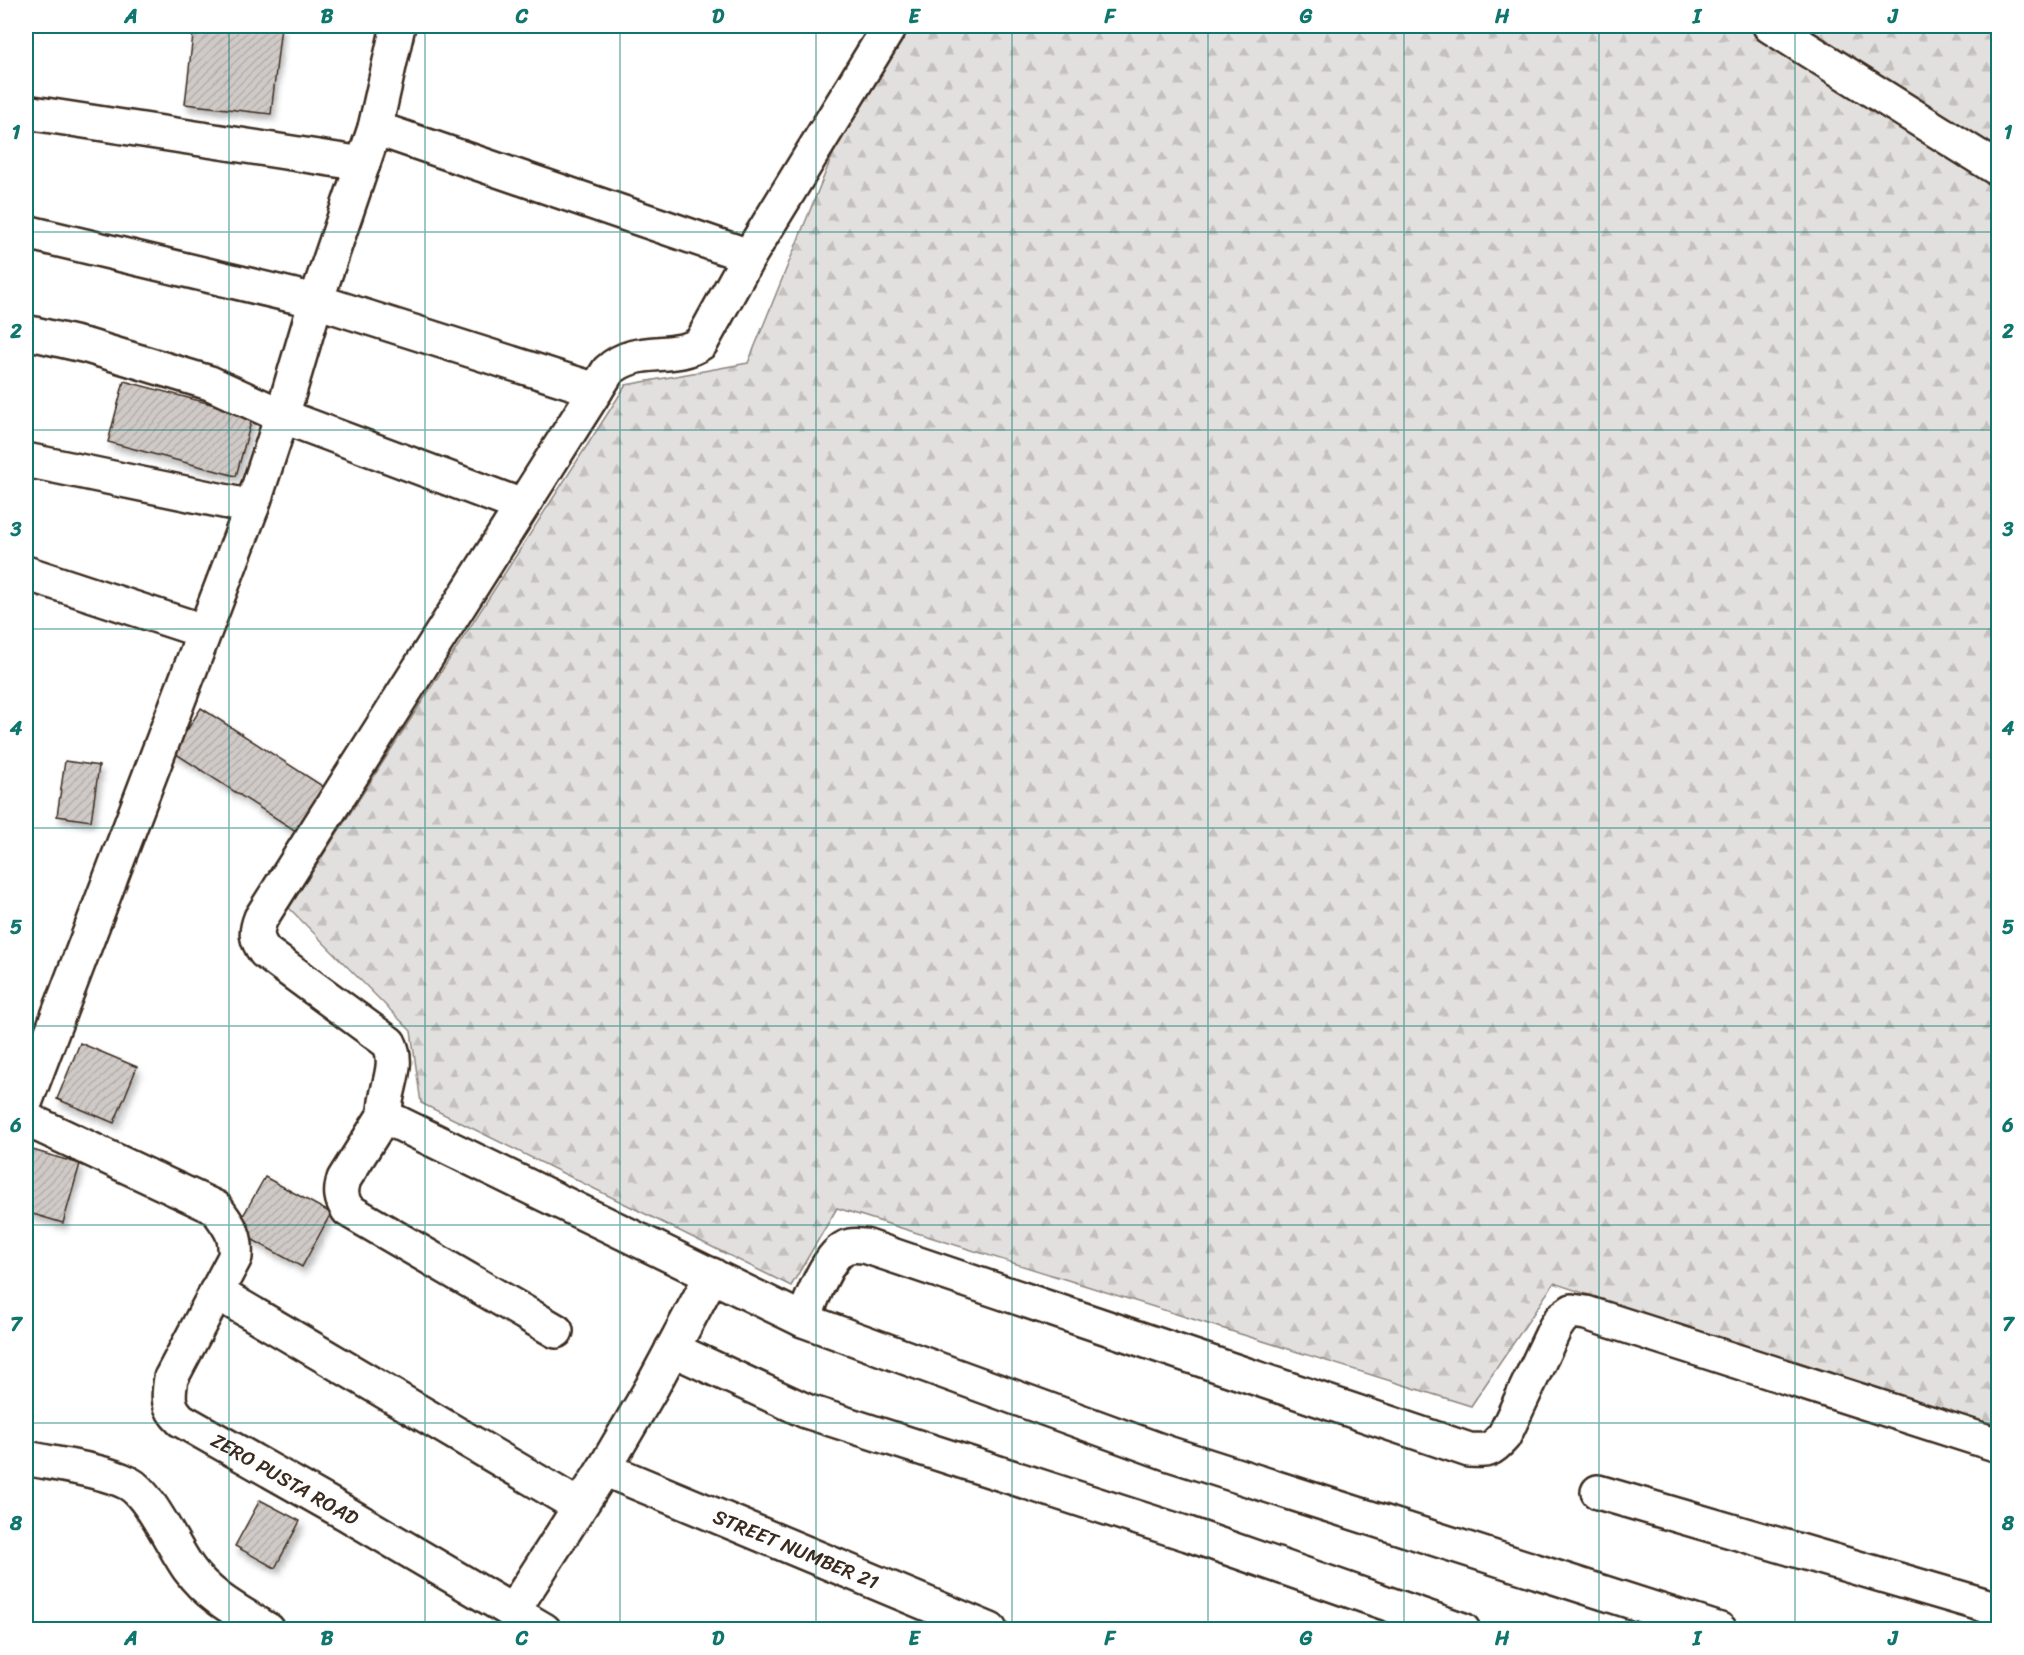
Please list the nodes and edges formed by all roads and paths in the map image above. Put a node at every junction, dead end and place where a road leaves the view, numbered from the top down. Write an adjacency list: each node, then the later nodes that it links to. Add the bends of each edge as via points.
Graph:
1 (398, 26): 5 (street)
2 (890, 26): 9 (street)
3 (1770, 26): 7 (street)
4 (26, 112): 6 (street)
5 (375, 128): 6 (street); 9 (street)
6 (363, 164): 10 (street)
7 (1998, 169)
8 (26, 232): 10 (street)
9 (749, 256): 12 (street, via 701,343 694,348 641,354 615,363)
10 (316, 301): 12 (street); 13 (street)
11 (26, 332): 13 (street, via 210,383)
12 (596, 390): 15 (street)
13 (282, 416): 15 (street); 16 (street)
14 (26, 460): 16 (street)
15 (522, 506): 20 (street, via 255,931 265,952 389,1043 394,1065)
16 (252, 507): 18 (street)
17 (26, 573): 18 (street)
18 (203, 631): 19 (street)
19 (26, 1100)
20 (385, 1114): 22 (street); 25 (street, via 344,1179 342,1201 348,1210)
21 (26, 1119): 23 (street, via 216,1208 234,1233 236,1246 235,1257)
22 (712, 1275): 24 (street); 26 (street)
23 (216, 1292): 31 (street); 33 (street, ZERO PUSTA ROAD, via 171,1378 168,1397 172,1411 181,1420)
24 (803, 1320): 27 (street, via 829,1263 849,1246 865,1246 1469,1450 1481,1450 1494,1448 1504,1436 1555,1328 1572,1311); 38 (street, via 1167,1453)
25 (556, 1331)
26 (672, 1349): 29 (street); 37 (street, via 806,1411 1188,1534)
27 (1998, 1445)
28 (26, 1458): 34 (street, via 130,1483 143,1495 206,1590)
29 (604, 1469): 31 (street); 36 (street, STREET NUMBER 21)
30 (1598, 1492): 32 (street)
31 (579, 1506): 33 (street)
32 (1998, 1609)
33 (513, 1611): 35 (street)
34 (268, 1629)
35 (544, 1629)
36 (990, 1629)
37 (1463, 1629)
38 (1720, 1629)

